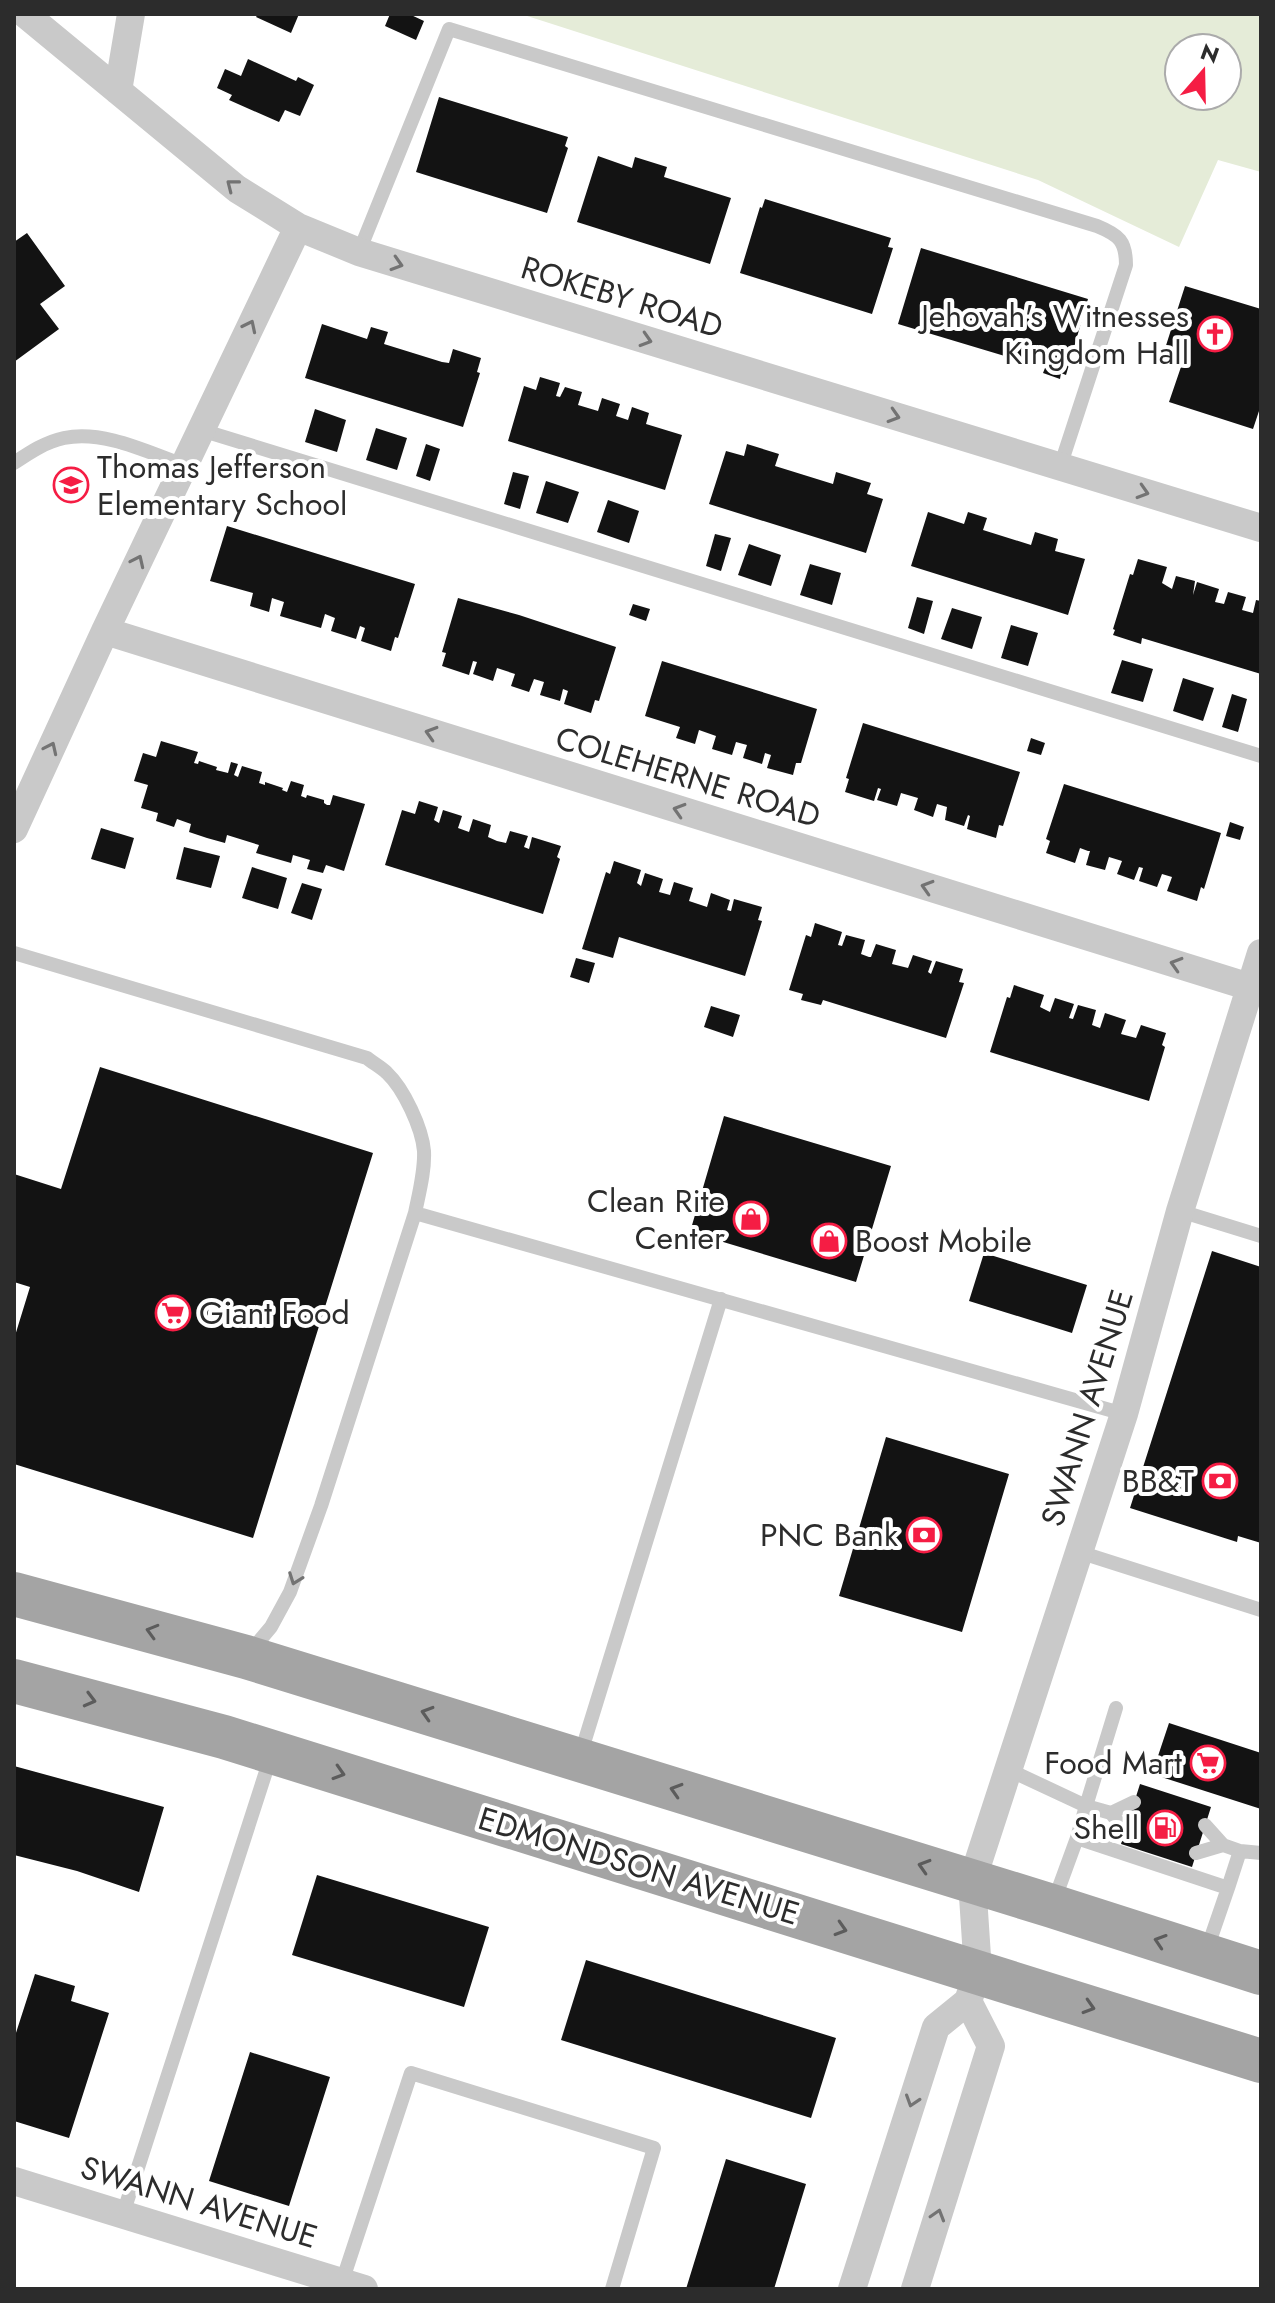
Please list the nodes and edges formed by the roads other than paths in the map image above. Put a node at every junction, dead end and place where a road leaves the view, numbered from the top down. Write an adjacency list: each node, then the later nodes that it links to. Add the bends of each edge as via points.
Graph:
1 (25, 14): 3 (street, ROKEBY ROAD)
2 (131, 14): 3 (street)
3 (118, 91): 4 (street, ROKEBY ROAD, one-way to 3, via 237,189)
4 (298, 227): 5 (street, ROKEBY ROAD); 6 (street, one-way to 4)
5 (359, 252): 9 (street, ROKEBY ROAD, one-way to 9); 9 (lane, via 449,29 1097,226 1121,240 1126,265)
6 (201, 430): 8 (street); 12 (lane)
7 (14, 463): 8 (lane, via 64,438 97,437)
8 (184, 465): 11 (street, one-way to 8)
9 (1060, 467): 10 (street, ROKEBY ROAD, one-way to 10)
10 (1261, 528)
11 (105, 631): 13 (street, one-way to 11); 16 (street, COLEHERNE ROAD, one-way to 11)
12 (1261, 756)
13 (14, 829)
14 (14, 953): 18 (lane, via 367,1058 388,1074 416,1123 424,1150)
15 (1261, 953): 16 (street, SWANN AVENUE)
16 (1250, 987): 17 (street, SWANN AVENUE)
17 (1180, 1211): 19 (lane); 21 (street, SWANN AVENUE)
18 (415, 1213): 20 (lane); 25 (lane, one-way to 25, via 290,1592)
19 (1261, 1236)
20 (721, 1299): 21 (lane); 29 (lane)
21 (1124, 1414): 22 (street, SWANN AVENUE)
22 (1079, 1552): 24 (lane); 30 (street, SWANN AVENUE)
23 (14, 1594): 25 (main road, one-way to 23)
24 (1261, 1610)
25 (246, 1657): 29 (main road, one-way to 25)
26 (14, 1681): 28 (main road, EDMONDSON AVENUE, one-way to 28)
27 (1116, 1708): 32 (lane)
28 (273, 1752): 46 (main road, EDMONDSON AVENUE, one-way to 46); 49 (lane)
29 (579, 1760): 41 (main road, one-way to 29)
30 (1007, 1769): 32 (lane); 41 (street, SWANN AVENUE)
31 (1134, 1802): 33 (lane)
32 (1086, 1806): 33 (lane); 36 (lane)
33 (1111, 1813): 35 (lane)
34 (1205, 1825): 37 (lane)
35 (1125, 1831)
36 (1077, 1838): 42 (lane); 43 (lane)
37 (1223, 1845): 38 (lane); 39 (lane)
38 (1240, 1851): 40 (lane); 42 (lane)
39 (1196, 1853)
40 (1261, 1853)
41 (972, 1881): 43 (main road); 46 (street)
42 (1228, 1888): 44 (lane)
43 (1052, 1906): 44 (main road, one-way to 43)
44 (1205, 1955): 45 (main road)
45 (1261, 1973)
46 (973, 1986): 47 (main road, EDMONDSON AVENUE, one-way to 47); 52 (street, one-way to 52, via 936,2027); 53 (street, one-way to 46, via 991,2046)
47 (1261, 2061)
48 (14, 2181): 49 (street, SWANN AVENUE)
49 (123, 2214): 50 (street, SWANN AVENUE)
50 (353, 2286): 51 (lane, via 411,2073 654,2148)
51 (612, 2289)
52 (852, 2289)
53 (915, 2289)

